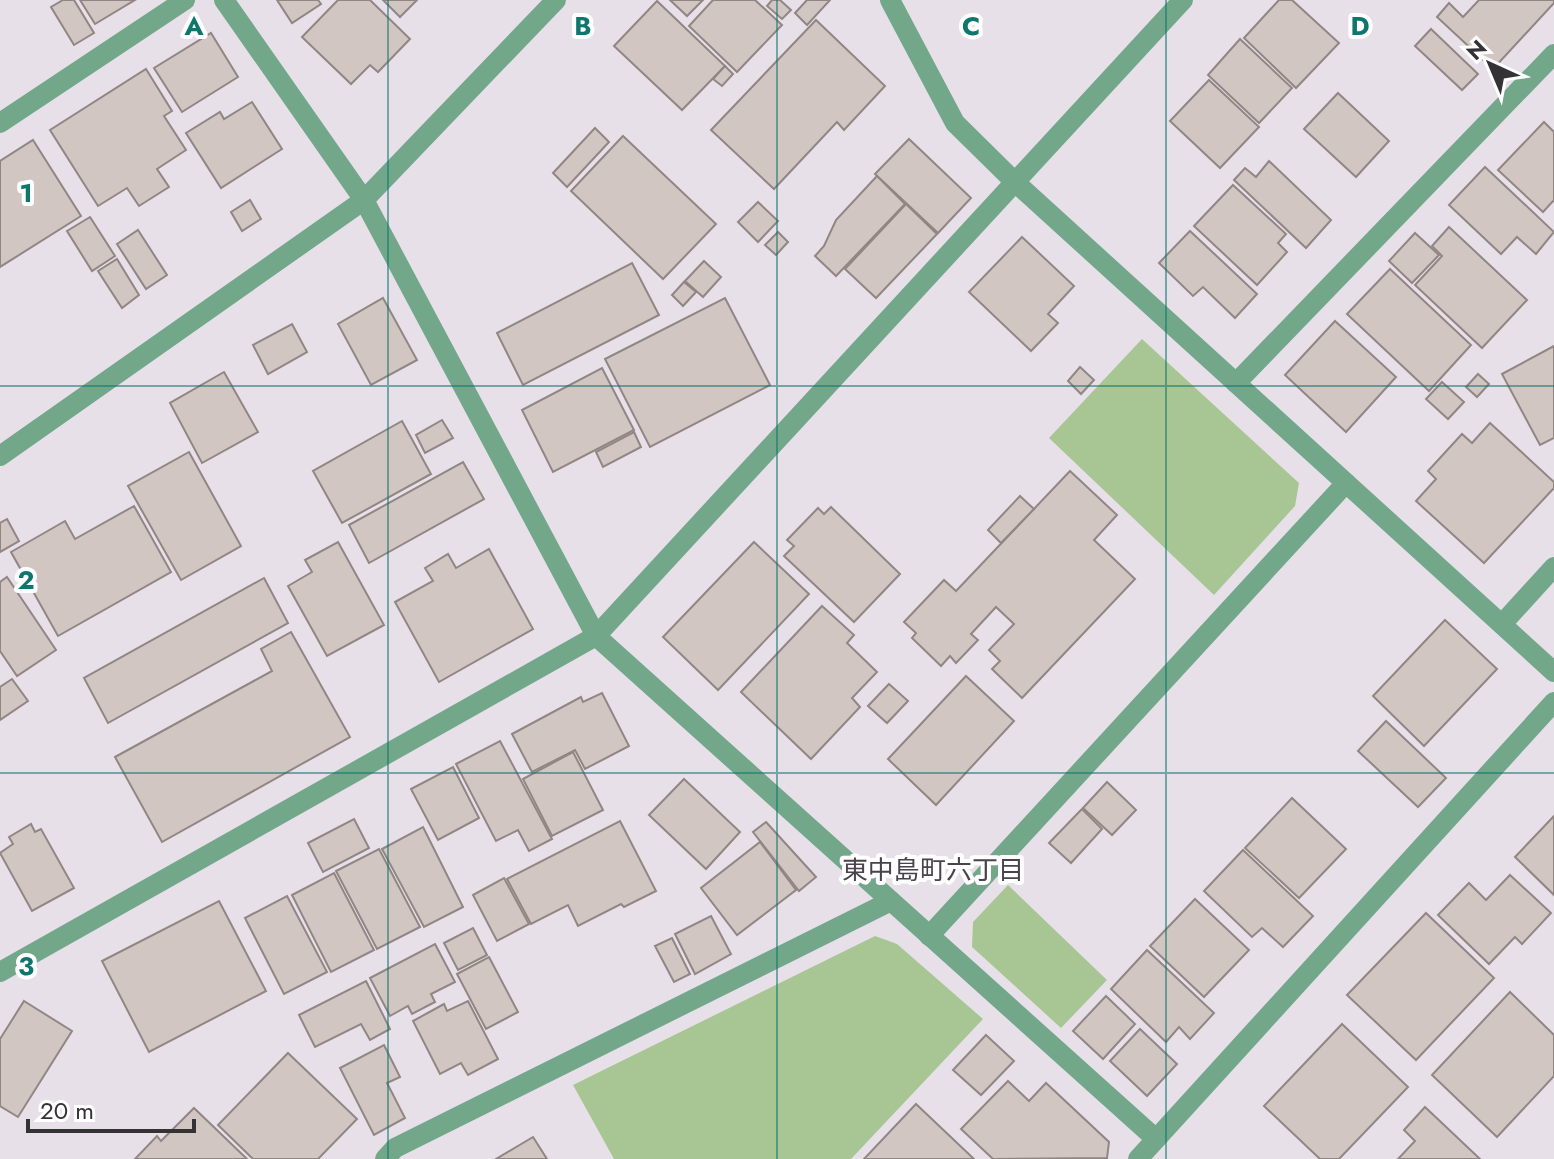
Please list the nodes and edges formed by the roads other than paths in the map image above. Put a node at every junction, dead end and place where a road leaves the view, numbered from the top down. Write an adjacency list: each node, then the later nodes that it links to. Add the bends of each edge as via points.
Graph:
1 (185, 0): 7 (street)
2 (224, 0): 9 (street)
3 (556, 0): 9 (street)
4 (890, 0): 8 (street, via 955,123)
5 (1183, 0): 8 (street)
6 (1554, 54): 10 (street)
7 (0, 123)
8 (1016, 183): 10 (street); 15 (street)
9 (364, 200): 11 (street); 15 (street)
10 (1236, 383): 12 (street)
11 (0, 456)
12 (1346, 483): 14 (street); 19 (street)
13 (1554, 567): 14 (street)
14 (1502, 624): 16 (street)
15 (596, 636): 18 (street); 20 (street)
16 (1554, 672)
17 (1554, 702): 21 (street)
18 (891, 901): 19 (street); 22 (street, via 395,1148)
19 (929, 936): 21 (street)
20 (0, 972)
21 (1156, 1139): 23 (street)
22 (385, 1159)
23 (1138, 1159)

